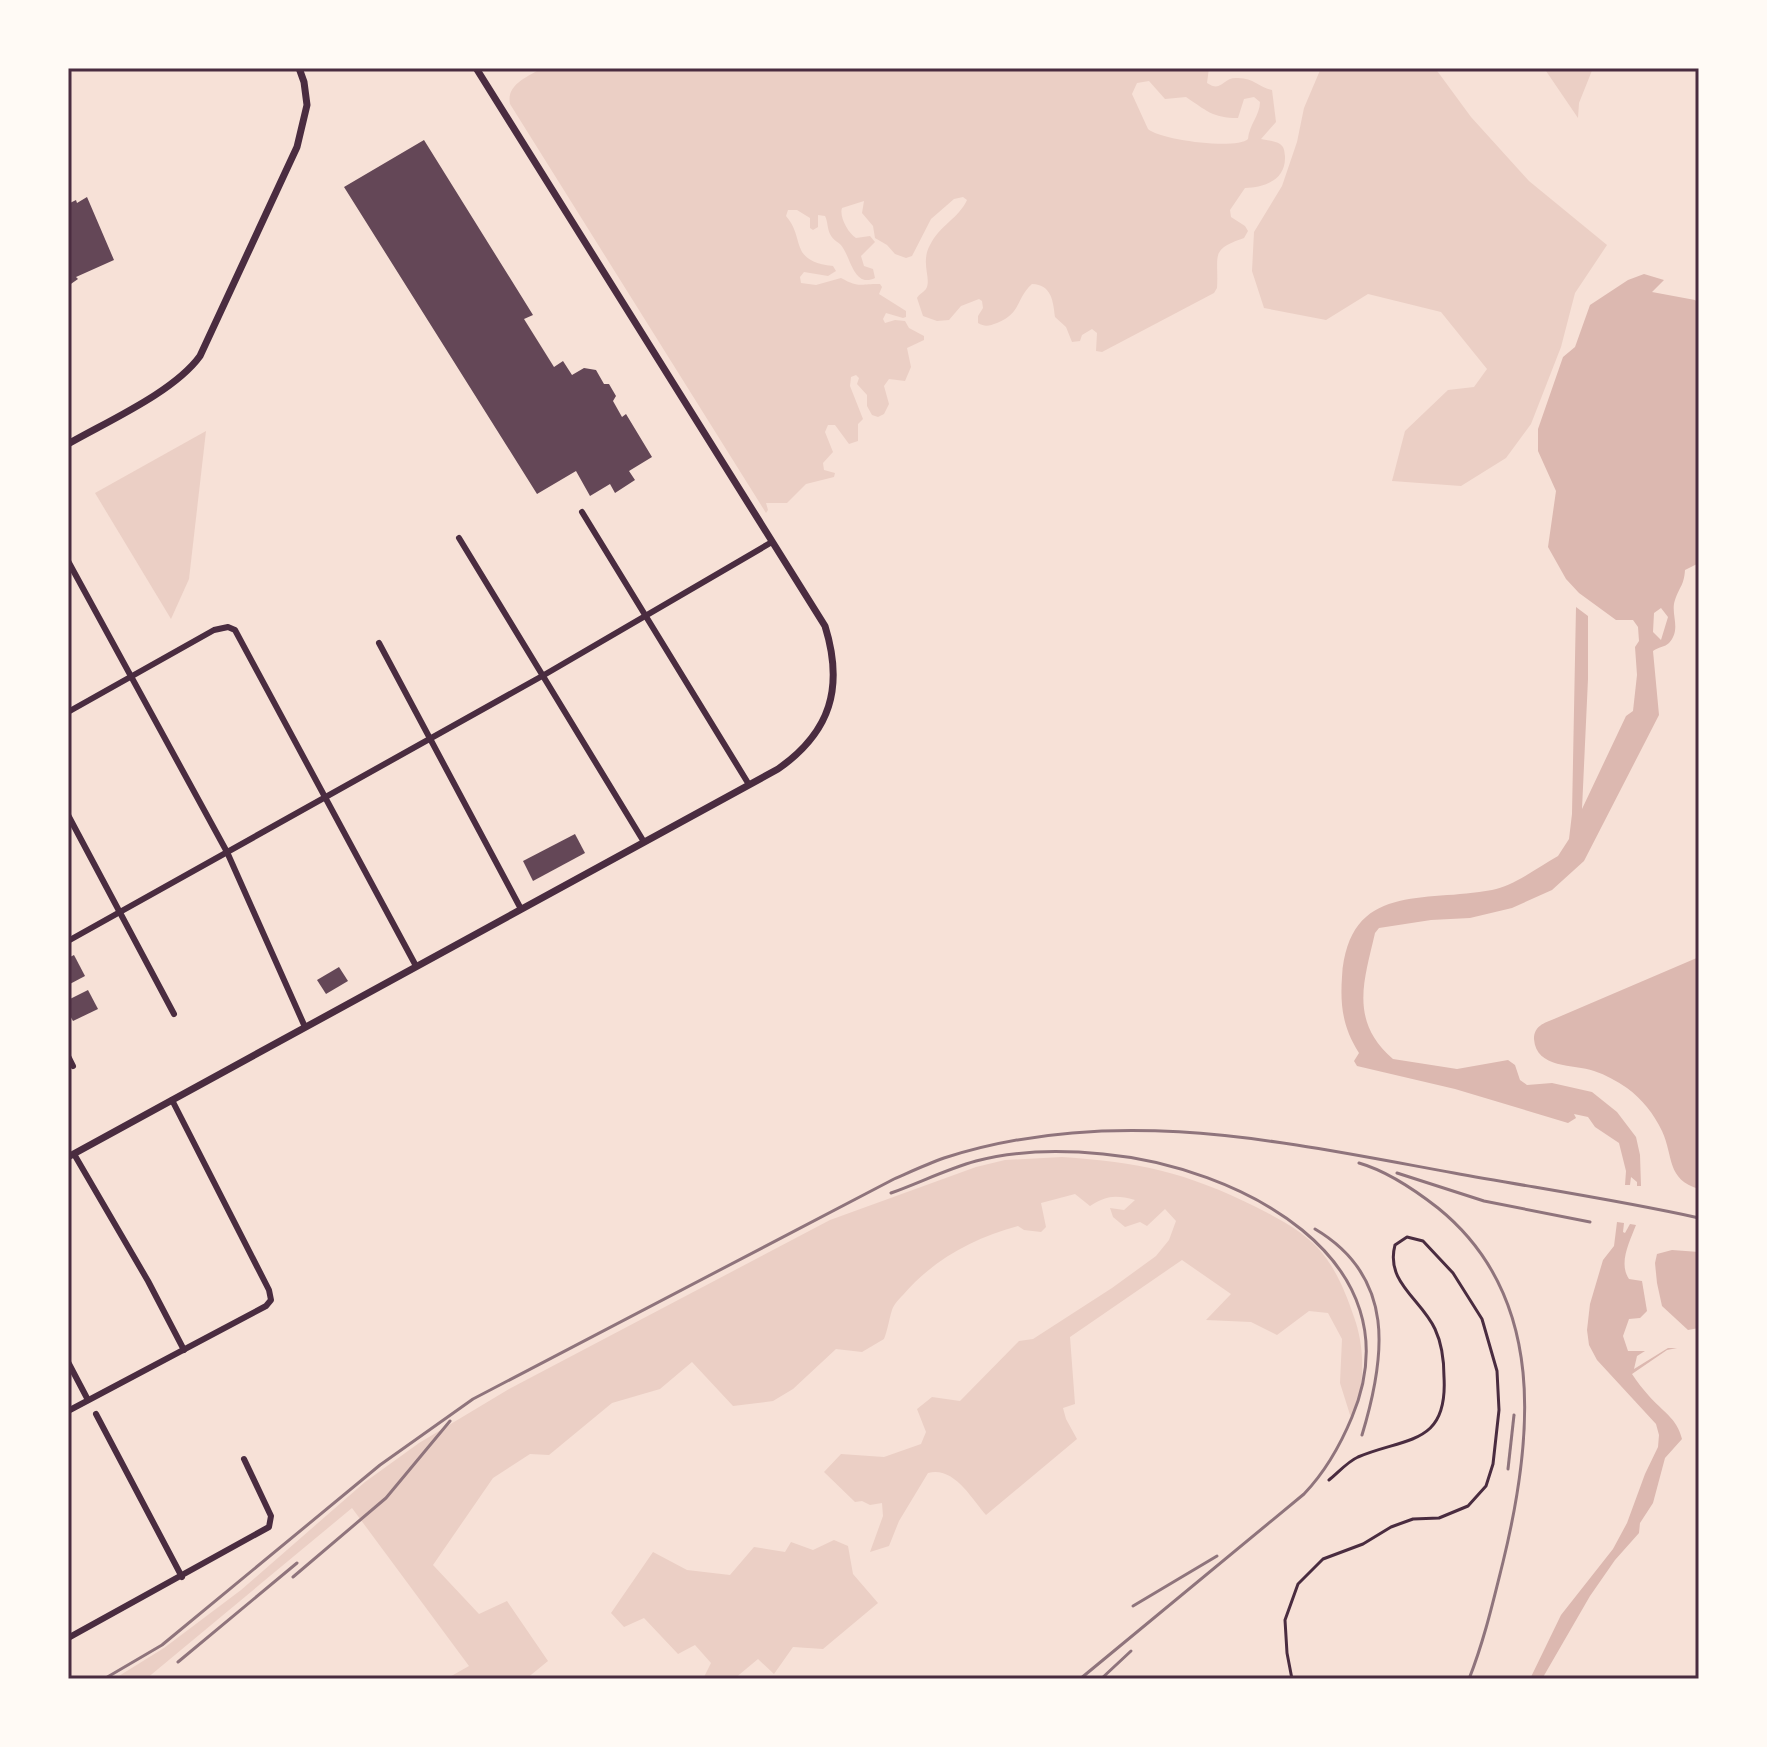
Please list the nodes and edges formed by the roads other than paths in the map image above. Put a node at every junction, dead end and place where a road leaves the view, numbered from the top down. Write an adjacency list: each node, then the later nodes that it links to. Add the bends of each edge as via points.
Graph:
1 (299, 68): 3 (street, via 307,105 297,147 200,356 175,381)
2 (476, 68): 6 (street)
3 (68, 444)
4 (582, 512): 8 (street)
5 (459, 538): 10 (street)
6 (772, 542): 8 (street); 14 (street, via 825,626 834,683 820,726 804,748 778,769)
7 (68, 561): 11 (street)
8 (646, 617): 10 (street); 14 (street)
9 (379, 643): 13 (street)
10 (544, 675): 13 (street); 17 (street)
11 (132, 676): 12 (street); 15 (street, via 228,627 240,636); 18 (street)
12 (68, 712)
13 (429, 738): 15 (street); 19 (street)
14 (748, 783): 17 (street)
15 (325, 797): 18 (street); 22 (street)
16 (68, 815): 20 (street)
17 (644, 842): 19 (street)
18 (227, 852): 20 (street); 24 (street)
19 (521, 909): 22 (street)
20 (120, 912): 21 (street); 23 (street)
21 (68, 941)
22 (416, 966): 24 (street)
23 (174, 1014)
24 (305, 1027): 27 (street)
25 (68, 1056): 26 (street)
26 (73, 1066)
27 (172, 1100): 28 (street); 29 (street, via 271,1300)
28 (71, 1155): 29 (street)
29 (184, 1350): 31 (street)
30 (68, 1362): 31 (street)
31 (88, 1400): 32 (street)
32 (68, 1411)
33 (96, 1414): 36 (street)
34 (244, 1459): 36 (street, via 270,1524)
35 (1329, 1480): 38 (lane, via 1355,1458 1414,1440 1439,1420 1444,1361 1435,1328 1397,1277 1391,1260 1395,1245 1407,1237 1423,1241 1453,1273 1482,1319 1497,1371 1499,1410 1490,1475 1468,1506 1391,1527 1323,1559 1298,1584 1285,1620)
36 (182, 1577): 37 (street)
37 (68, 1638)
38 (1292, 1679)

